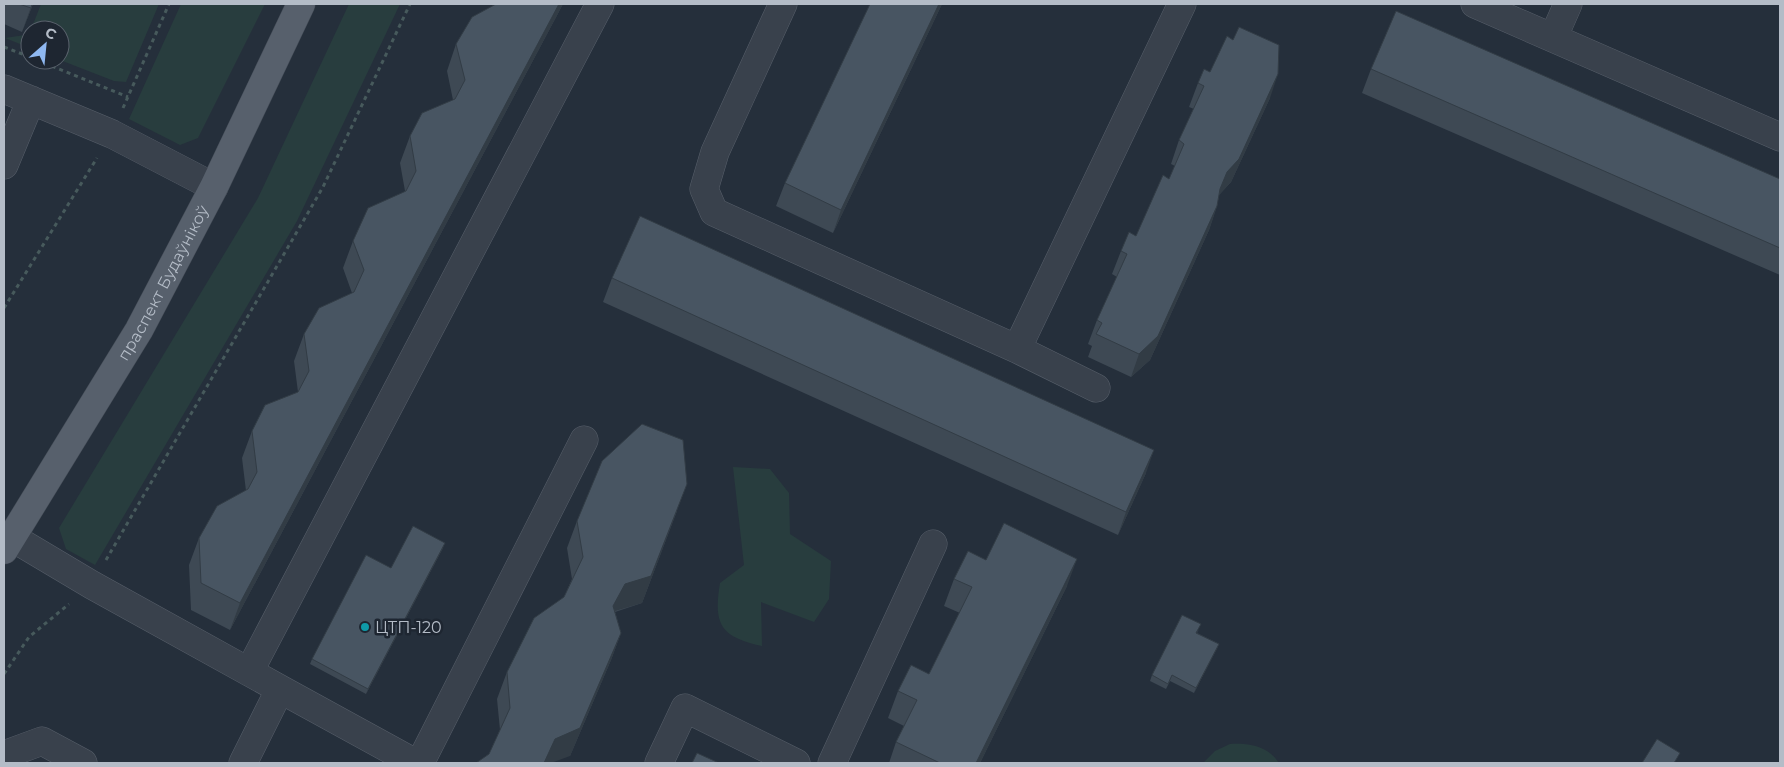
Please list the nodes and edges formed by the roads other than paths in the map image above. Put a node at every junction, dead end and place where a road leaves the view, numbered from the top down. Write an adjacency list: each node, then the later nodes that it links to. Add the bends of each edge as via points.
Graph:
1 (301, 4): 12 (main road, праспект Будаўнікоў)
2 (600, 4): 18 (street)
3 (784, 4): 13 (street, via 715,152 704,189 714,212)
4 (1182, 4): 13 (street)
5 (1475, 4): 7 (street)
6 (1568, 4): 7 (street)
7 (1553, 38): 10 (street)
8 (4, 89): 9 (street)
9 (31, 100): 11 (street); 12 (street, via 112,134)
10 (1780, 137)
11 (4, 164)
12 (214, 187): 16 (main road, праспект Будаўнікоў, via 139,330)
13 (1017, 349): 14 (street)
14 (1096, 388)
15 (584, 440): 24 (street)
16 (8, 544): 18 (street, via 92,585)
17 (933, 544): 27 (street)
18 (249, 672): 19 (street)
19 (280, 690): 22 (street); 23 (street)
20 (4, 755): 21 (street, via 42,741)
21 (83, 763)
22 (243, 763)
23 (415, 763)
24 (420, 763)
25 (659, 763): 26 (street, via 685,708)
26 (796, 763)
27 (832, 763)

